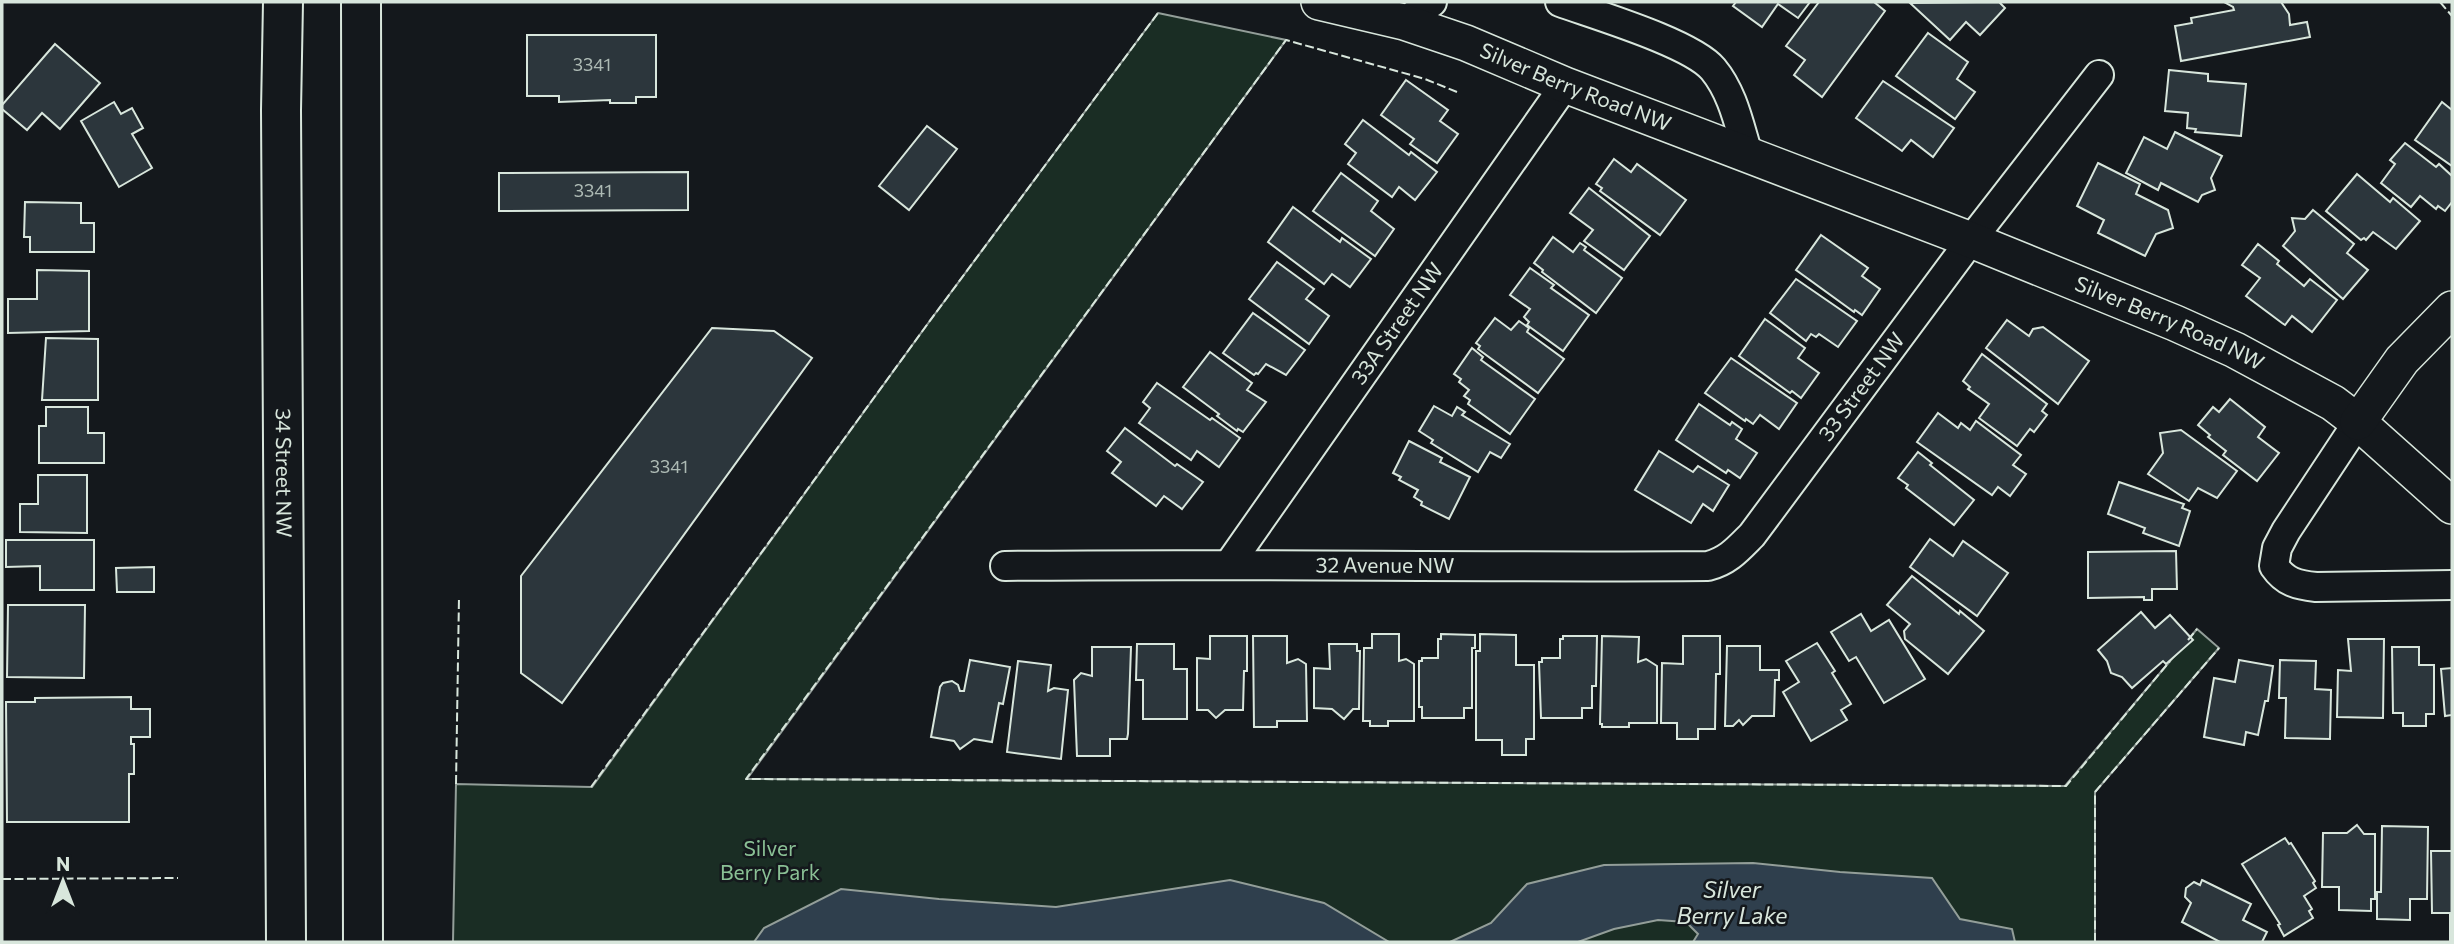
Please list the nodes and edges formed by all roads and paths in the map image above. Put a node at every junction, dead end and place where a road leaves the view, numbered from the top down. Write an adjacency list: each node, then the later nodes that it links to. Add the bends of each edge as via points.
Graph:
1 (283, 2): 19 (main road, 34 Street NW)
2 (360, 2): 20 (main road)
3 (1319, 2): 7 (street, Silver Berry Road NW)
4 (1368, 2): 7 (street, Silver Berry Road NW)
5 (1432, 2): 7 (street)
6 (1560, 2): 10 (street, via 1686,48 1712,68 1729,93)
7 (1404, 22): 9 (street, Silver Berry Road NW)
8 (2099, 75): 11 (street)
9 (1565, 85): 10 (street, Silver Berry Road NW); 16 (street, 33A Street NW)
10 (1748, 154): 11 (street, Silver Berry Road NW)
11 (1970, 240): 13 (street, Silver Berry Road NW, via 2235,349); 15 (street, 33 Street NW)
12 (2452, 309): 13 (street, via 2402,360)
13 (2358, 422): 14 (street, Silver Berry Road NW); 18 (street, via 2286,531 2274,566 2297,585)
14 (2452, 506)
15 (1752, 535): 16 (street, 32 Avenue NW, via 1721,562 1708,566)
16 (1230, 564): 17 (street, 32 Avenue NW)
17 (1005, 566)
18 (2452, 585)
19 (286, 942)
20 (363, 942)

